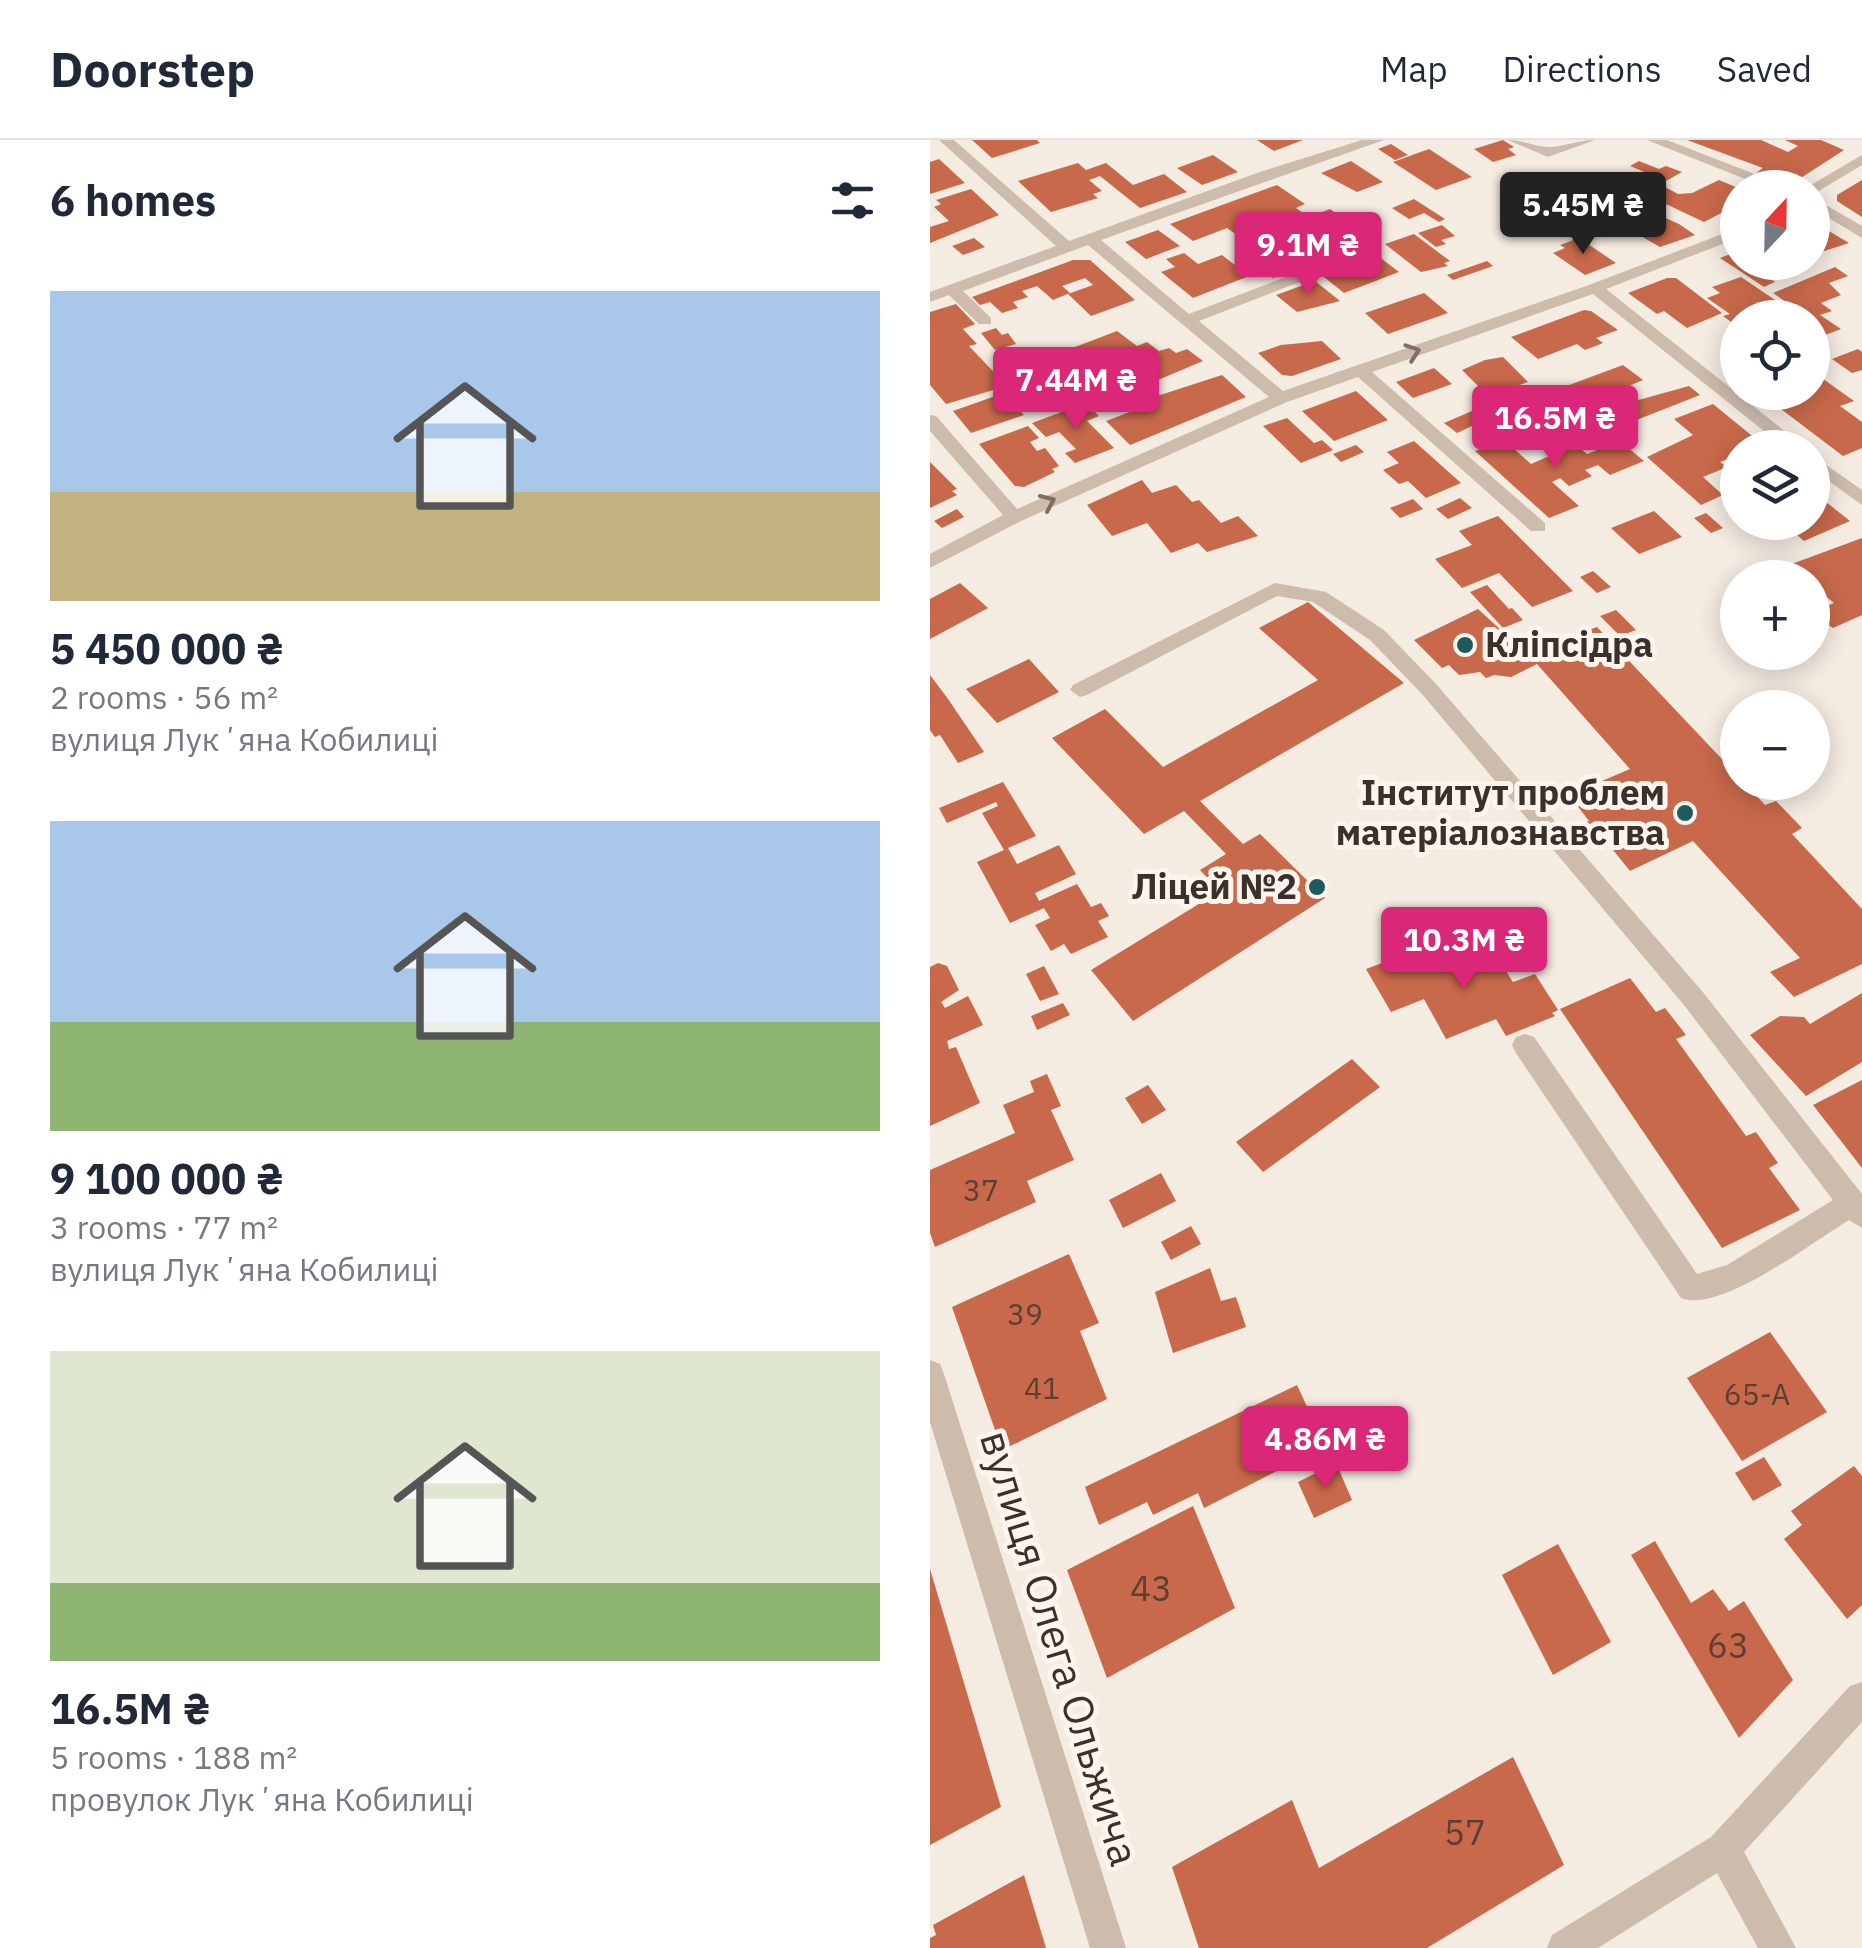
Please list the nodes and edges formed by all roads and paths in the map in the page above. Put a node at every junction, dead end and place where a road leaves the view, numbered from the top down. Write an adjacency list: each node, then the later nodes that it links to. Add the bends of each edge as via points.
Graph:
1 (946, 140): 13 (street)
2 (1377, 140): 11 (street)
3 (1515, 140): 4 (street, via 1548,152)
4 (1588, 140)
5 (1654, 140): 7 (street)
6 (1862, 159): 8 (street)
7 (1735, 170)
8 (1830, 178)
9 (1830, 213): 10 (street)
10 (1862, 233)
11 (1090, 239): 13 (street); 18 (street)
12 (1720, 239): 15 (street)
13 (1067, 247): 16 (street)
14 (1364, 252): 18 (street)
15 (1595, 288): 20 (street, one-way to 15); 23 (street)
16 (952, 289): 17 (street); 19 (street)
17 (930, 297)
18 (1190, 319): 21 (street)
19 (985, 322)
20 (1361, 370): 21 (street); 27 (street)
21 (1281, 398): 26 (street, one-way to 21)
22 (930, 420): 26 (street)
23 (1774, 430)
24 (1830, 474): 25 (street)
25 (1862, 499)
26 (1014, 517): 28 (street)
27 (1538, 527)
28 (930, 562)
29 (1080, 690): 31 (street, via 1275,589 1319,597 1377,634 1694,998)
30 (1525, 1045): 31 (street, via 1691,1289 1734,1276)
31 (1857, 1209)
32 (930, 1374): 35 (street, вулиця Олега Ольжича)
33 (1862, 1698): 34 (street)
34 (1722, 1849): 36 (street); 37 (street)
35 (1108, 1948)
36 (1565, 1948)
37 (1778, 1948)

